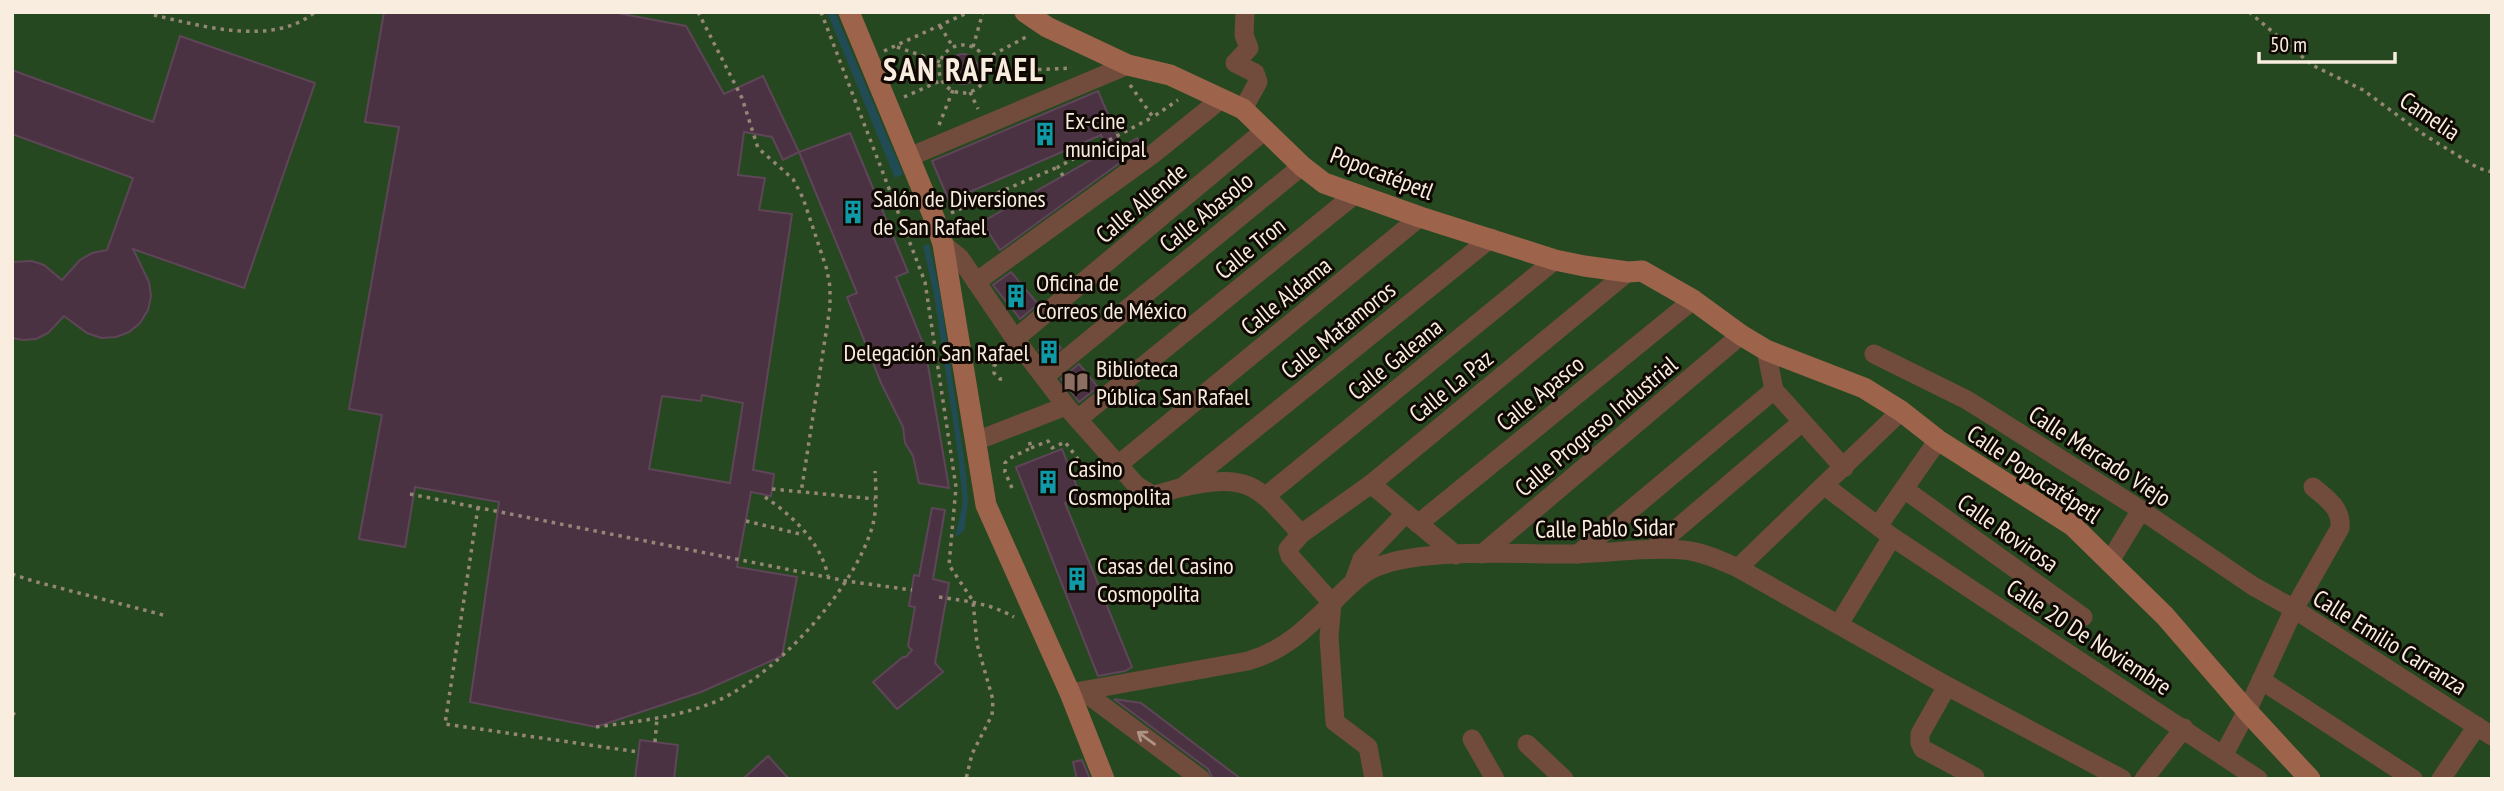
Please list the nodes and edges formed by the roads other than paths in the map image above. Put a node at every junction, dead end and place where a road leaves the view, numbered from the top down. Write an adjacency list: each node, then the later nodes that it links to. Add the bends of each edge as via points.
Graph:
1 (849, 12): 8 (street)
2 (1025, 12): 4 (street, Popocatépetl)
3 (1245, 12): 6 (street, via 1244,35 1249,48 1236,63 1255,73 1258,82)
4 (1123, 67): 5 (street, Popocatépetl, via 1170,75); 8 (street)
5 (1221, 99): 6 (street, Popocatépetl); 16 (street)
6 (1243, 109): 7 (street, Popocatépetl)
7 (1265, 130): 9 (street, Popocatépetl); 19 (street, Calle Allende)
8 (919, 154): 13 (street)
9 (1301, 166): 10 (street, Popocatépetl, via 1324,183); 22 (street, Calle Abasolo)
10 (1354, 195): 11 (street, Popocatépetl); 25 (street, Calle Tron)
11 (1420, 217): 12 (street, Popocatépetl); 29 (street, Calle Aldama)
12 (1490, 238): 14 (street, Popocatépetl); 33 (street, Calle Matamoros)
13 (943, 244): 16 (street, via 960,258); 28 (street)
14 (1555, 260): 15 (street, Popocatépetl); 36 (street, Calle Galeana)
15 (1628, 272): 17 (street, Popocatépetl, via 1642,271); 31 (street, Calle La Paz)
16 (976, 282): 19 (street)
17 (1693, 300): 18 (street, Popocatépetl); 38 (street, Calle Apasco)
18 (1741, 335): 20 (street, Calle Popocatépetl); 42 (street, Calle Progreso Industrial)
19 (1015, 340): 22 (street)
20 (1766, 349): 23 (street); 24 (street, Calle Popocatépetl, via 1864,388)
21 (1874, 354): 37 (street, Calle Mercado Viejo, via 1967,400)
22 (1044, 377): 25 (street)
23 (1774, 390): 26 (street); 43 (street)
24 (1901, 411): 27 (street, Calle Popocatépetl); 30 (street)
25 (1072, 413): 28 (street, Calle Tron); 29 (street)
26 (1802, 422): 30 (street); 41 (street)
27 (1938, 440): 35 (street); 45 (street, Calle Popocatépetl, via 2073,526)
28 (976, 441): 54 (street, via 986,505)
29 (1118, 466): 33 (street, via 1152,495)
30 (1844, 468): 32 (street)
31 (1371, 484): 38 (street); 40 (street, Calle La Paz)
32 (1825, 486): 39 (street, Calle 20 De Noviembre); 46 (street)
33 (1183, 487): 36 (street, via 1231,481 1247,484)
34 (2313, 487): 49 (street, via 2337,508 2340,528)
35 (1904, 489): 39 (street); 50 (street, Calle Rovirosa)
36 (1266, 496): 40 (street)
37 (2141, 509): 45 (street); 49 (street, Calle Mercado Viejo)
38 (1412, 519): 44 (street); 47 (street, Calle Apasco, via 1362,559)
39 (1885, 531): 51 (street); 56 (street, Calle 20 De Noviembre)
40 (1301, 534): 48 (street, via 1288,549 1290,556)
41 (1653, 549): 43 (street, Calle Pablo Sidar); 46 (street, Calle Pablo Sidar, via 1685,550)
42 (1482, 554): 43 (street, Calle Pablo Sidar); 44 (street, Calle Pablo Sidar)
43 (1578, 554)
44 (1456, 555): 47 (street, Calle Pablo Sidar, via 1391,562)
45 (2110, 561): 55 (street, Calle Popocatépetl, via 2165,616)
46 (1738, 569): 51 (street, Calle Pablo Sidar)
47 (1354, 581): 48 (street, Calle Pablo Sidar)
48 (1332, 603): 54 (street, Calle Pablo Sidar, via 1293,641 1269,655); 64 (street, via 1329,650 1335,722 1368,747)
49 (2294, 609): 52 (street, Calle Emilio Carranza); 57 (street, Calle Emilio Carranza)
50 (2083, 617)
51 (1839, 624): 53 (street, Calle Pablo Sidar)
52 (2261, 680): 55 (street, Calle Emilio Carranza); 71 (street)
53 (1947, 687): 61 (street, via 1920,734 1920,743 1923,749); 67 (street, Calle Pablo Sidar)
54 (1077, 692): 62 (street); 63 (street, one-way to 54)
55 (2247, 711): 60 (street, Calle Emilio Carranza); 70 (street, Calle Popocatépetl)
56 (2184, 729): 60 (street, Calle 20 De Noviembre); 68 (street)
57 (2484, 731): 72 (street)
58 (1472, 739): 65 (street)
59 (1527, 744): 66 (street)
60 (2223, 756): 69 (street, Calle 20 De Noviembre)
61 (1975, 777)
62 (1104, 779)
63 (1201, 779)
64 (1374, 779)
65 (1495, 779)
66 (1564, 779)
67 (2122, 779)
68 (2144, 779)
69 (2258, 779)
70 (2310, 779)
71 (2413, 779)
72 (2441, 779)

